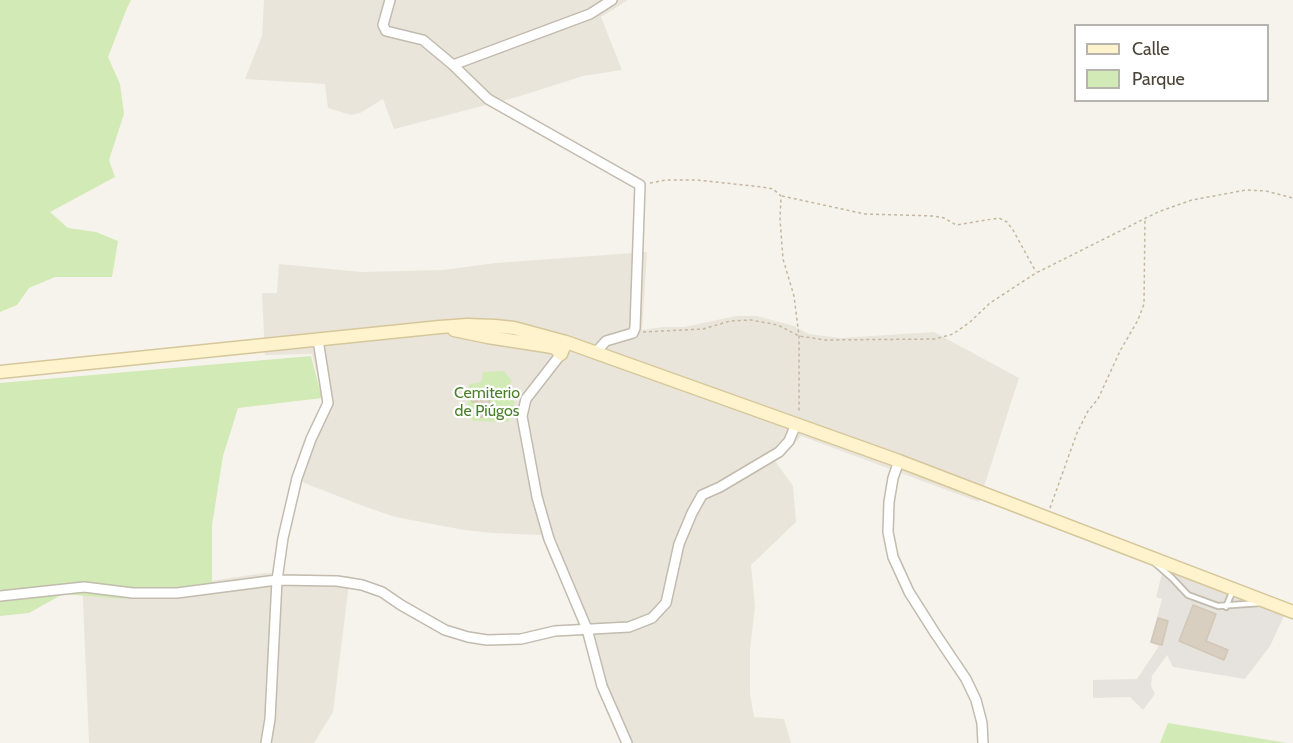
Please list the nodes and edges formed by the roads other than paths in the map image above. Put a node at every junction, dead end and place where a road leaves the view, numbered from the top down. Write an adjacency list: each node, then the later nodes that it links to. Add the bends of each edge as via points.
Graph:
1 (390, 0): 3 (street, via 383,26 386,31 423,40)
2 (612, 0): 3 (street, via 590,14)
3 (453, 65): 7 (street, via 488,99 640,185 633,333 606,341)
4 (440, 327): 5 (main road); 6 (main road, via 514,328); 8 (main road, via 555,348)
5 (318, 340): 9 (main road); 13 (street, via 328,403 297,478 282,538)
6 (566, 342): 7 (main road); 8 (main road)
7 (596, 352): 10 (main road)
8 (561, 354): 19 (street, via 526,399 522,416 549,539)
9 (0, 372)
10 (796, 424): 11 (main road); 19 (street, via 779,452 702,495 680,544 666,603 652,618 629,627)
11 (900, 461): 12 (main road); 22 (street, via 888,502 892,557 909,592 966,679 976,700)
12 (1143, 554): 14 (main road); 17 (lane, via 1188,596)
13 (277, 580): 15 (street, via 177,593 84,587); 19 (street, via 362,585 382,592 445,630 468,638 520,639); 20 (street)
14 (1233, 589): 16 (main road); 17 (lane)
15 (0, 596)
16 (1268, 602): 17 (lane); 18 (main road)
17 (1226, 607)
18 (1293, 612)
19 (587, 629): 21 (street, via 602,686)
20 (266, 743)
21 (627, 743)
22 (983, 743)

